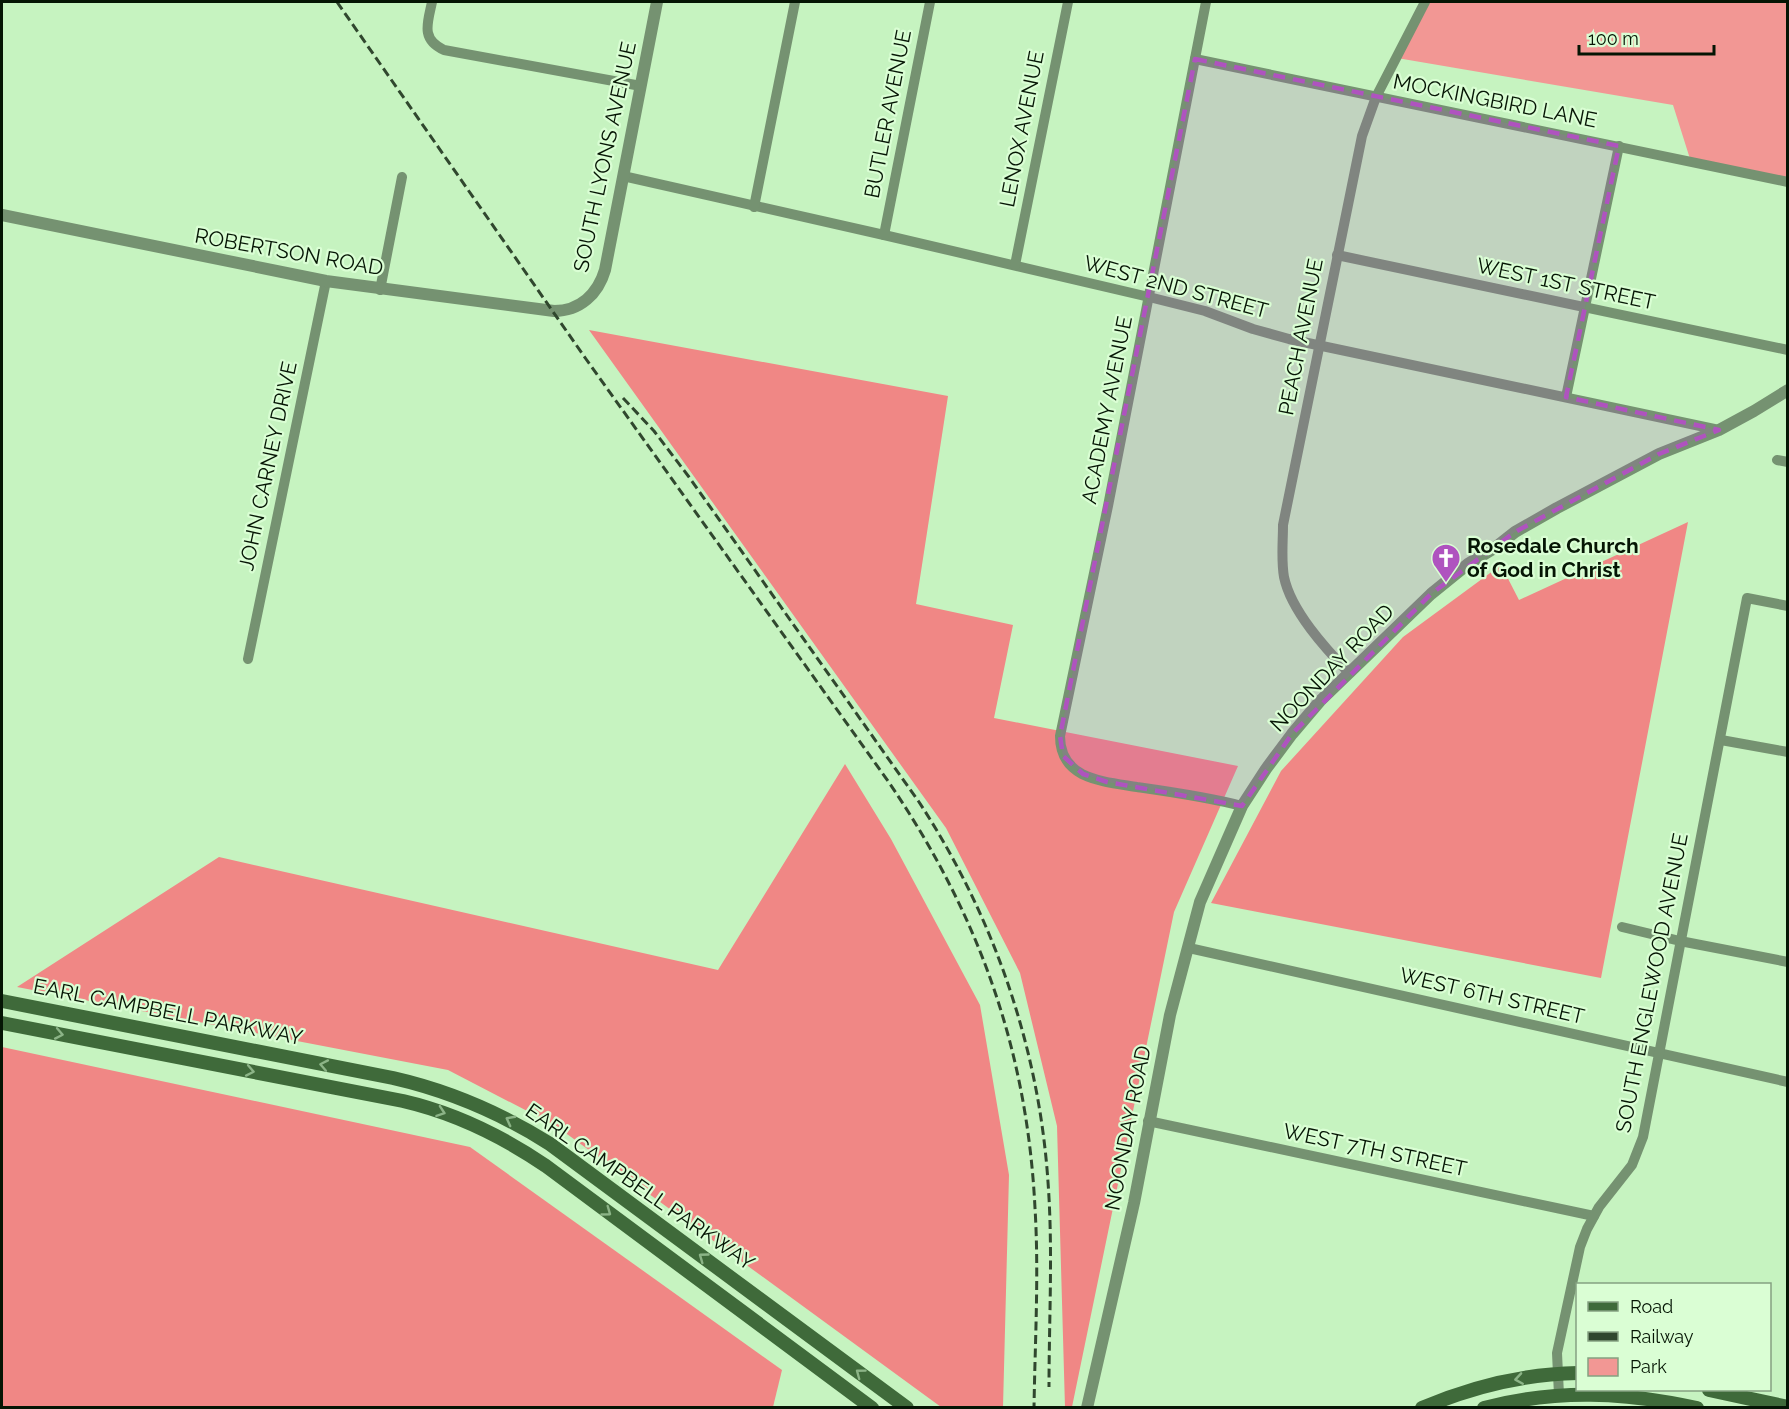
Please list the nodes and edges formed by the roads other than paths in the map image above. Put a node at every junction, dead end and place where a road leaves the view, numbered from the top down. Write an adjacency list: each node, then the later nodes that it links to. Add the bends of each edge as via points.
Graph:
1 (432, 2): 9 (street, via 427,32 430,40 444,50)
2 (657, 2): 9 (street, SOUTH LYONS AVENUE)
3 (795, 2): 15 (street)
4 (930, 2): 17 (street, BUTLER AVENUE)
5 (1068, 2): 19 (street, LENOX AVENUE)
6 (1206, 2): 8 (street, ACADEMY AVENUE)
7 (1425, 2): 10 (street, PEACH AVENUE)
8 (1195, 59): 10 (street, MOCKINGBIRD LANE); 22 (street, ACADEMY AVENUE)
9 (641, 86): 12 (street, SOUTH LYONS AVENUE)
10 (1376, 97): 11 (street, MOCKINGBIRD LANE); 18 (street, PEACH AVENUE, via 1362,136)
11 (1619, 146): 14 (street, MOCKINGBIRD LANE); 24 (street)
12 (623, 176): 15 (street, WEST 2ND STREET); 23 (street, SOUTH LYONS AVENUE, via 602,279 590,297)
13 (402, 177): 21 (street)
14 (1788, 182)
15 (754, 207): 17 (street, WEST 2ND STREET)
16 (2, 215): 20 (street, ROBERTSON ROAD)
17 (885, 235): 19 (street, WEST 2ND STREET)
18 (1337, 255): 24 (street, WEST 1ST STREET); 25 (street, PEACH AVENUE)
19 (1015, 265): 22 (street, WEST 2ND STREET)
20 (326, 281): 21 (street, ROBERTSON ROAD); 31 (street, JOHN CARNEY DRIVE)
21 (380, 290): 23 (street, ROBERTSON ROAD, via 554,311)
22 (1149, 297): 25 (street, WEST 2ND STREET); 35 (street, ACADEMY AVENUE, via 1060,746 1066,762 1083,774 1107,782)
23 (573, 308)
24 (1585, 308): 26 (street, WEST 1ST STREET); 28 (street)
25 (1319, 345): 28 (street, WEST 2ND STREET); 32 (street, PEACH AVENUE, via 1283,525 1284,578 1315,635)
26 (1788, 350)
27 (1788, 390): 29 (street, NOONDAY ROAD)
28 (1566, 398): 29 (street, WEST 2ND STREET)
29 (1719, 430): 32 (street, NOONDAY ROAD, via 1659,454 1515,532 1431,594)
30 (1788, 606): 33 (street, SOUTH ENGLEWOOD AVENUE, via 1747,598)
31 (248, 659)
32 (1349, 673): 35 (street, NOONDAY ROAD, via 1292,734)
33 (1720, 740): 34 (street); 37 (street, SOUTH ENGLEWOOD AVENUE)
34 (1788, 752)
35 (1242, 806): 38 (street, NOONDAY ROAD, via 1200,903)
36 (1622, 927): 37 (street)
37 (1680, 941): 39 (street); 42 (street, SOUTH ENGLEWOOD AVENUE)
38 (1189, 948): 42 (street, WEST 6TH STREET); 46 (street, NOONDAY ROAD, via 1170,1015)
39 (1788, 962)
40 (2, 1001): 44 (main road, EARL CAMPBELL PARKWAY, one-way to 40)
41 (2, 1023): 45 (main road, EARL CAMPBELL PARKWAY, one-way to 45)
42 (1660, 1054): 43 (street, WEST 6TH STREET); 47 (street, SOUTH ENGLEWOOD AVENUE, via 1637,1156)
43 (1788, 1082)
44 (424, 1086): 45 (main road); 56 (main road, EARL CAMPBELL PARKWAY, one-way to 44, via 550,1144 486,1108)
45 (418, 1105): 55 (main road, EARL CAMPBELL PARKWAY, one-way to 55, via 482,1128 533,1158)
46 (1148, 1121): 47 (street, WEST 7TH STREET); 57 (street, NOONDAY ROAD)
47 (1594, 1216): 49 (street, SOUTH ENGLEWOOD AVENUE, via 1578,1253 1558,1345)
48 (1576, 1373): 49 (main road)
49 (1557, 1374): 51 (street, SOUTH ENGLEWOOD AVENUE); 58 (main road, one-way to 58, via 1496,1383)
50 (1712, 1391): 53 (main road)
51 (1559, 1395): 52 (main road); 59 (main road)
52 (1662, 1395): 60 (main road)
53 (1725, 1400): 54 (main road)
54 (1749, 1403): 61 (main road)
55 (872, 1407)
56 (907, 1407)
57 (1087, 1407)
58 (1422, 1407)
59 (1484, 1407)
60 (1697, 1407)
61 (1788, 1407)

